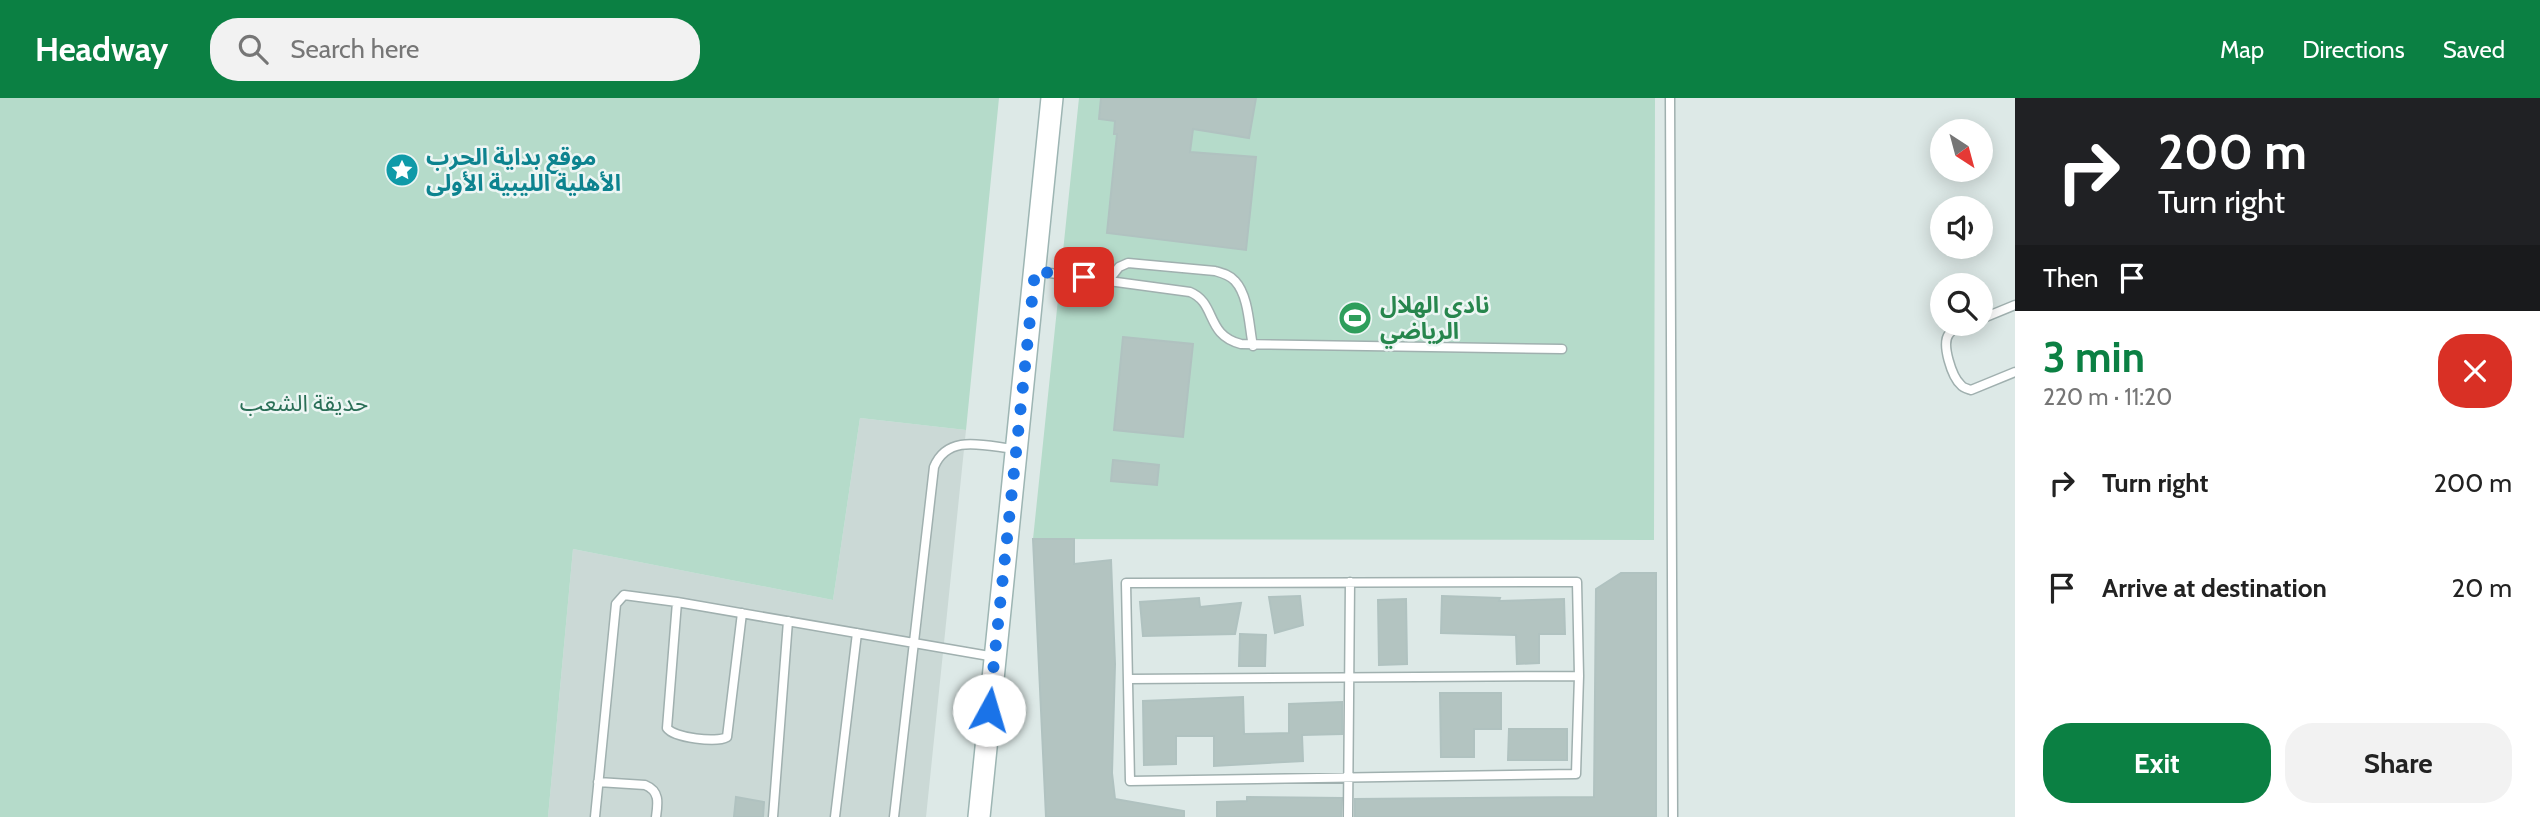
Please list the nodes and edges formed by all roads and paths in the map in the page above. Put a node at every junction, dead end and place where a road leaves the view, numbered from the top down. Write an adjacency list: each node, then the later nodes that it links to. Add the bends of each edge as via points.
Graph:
1 (1052, 98): 3 (main road)
2 (1670, 98): 31 (lane)
3 (1035, 271): 4 (lane); 11 (main road)
4 (1108, 281): 8 (lane, via 1198,295 1220,334); 8 (lane, via 1119,267 1132,262 1227,275 1242,292)
5 (2015, 305): 6 (lane)
6 (1993, 314)
7 (1947, 336): 10 (lane, via 1954,374 1962,387 1971,390)
8 (1253, 346): 9 (lane)
9 (1562, 349)
10 (2015, 372)
11 (1017, 450): 17 (lane, via 960,444 944,450 938,458); 18 (main road)
12 (1350, 582): 19 (lane, via 1577,582); 20 (lane); 21 (lane, via 1126,583)
13 (677, 602): 14 (lane); 14 (lane, via 667,728 674,735 727,737); 23 (lane, via 629,594 616,604)
14 (742, 613): 15 (lane)
15 (788, 621): 16 (lane); 26 (lane)
16 (857, 634): 17 (lane); 27 (lane)
17 (915, 643): 18 (lane); 28 (lane)
18 (995, 657): 29 (main road)
19 (1579, 676): 20 (lane); 22 (lane, via 1576,774)
20 (1349, 677): 21 (lane); 22 (lane)
21 (1128, 679): 22 (lane, via 1130,781)
22 (1348, 778): 30 (lane)
23 (598, 782): 24 (lane); 25 (lane, via 648,786 657,798)
24 (595, 817)
25 (656, 817)
26 (774, 817)
27 (835, 817)
28 (894, 817)
29 (979, 817)
30 (1348, 817)
31 (1673, 817)

